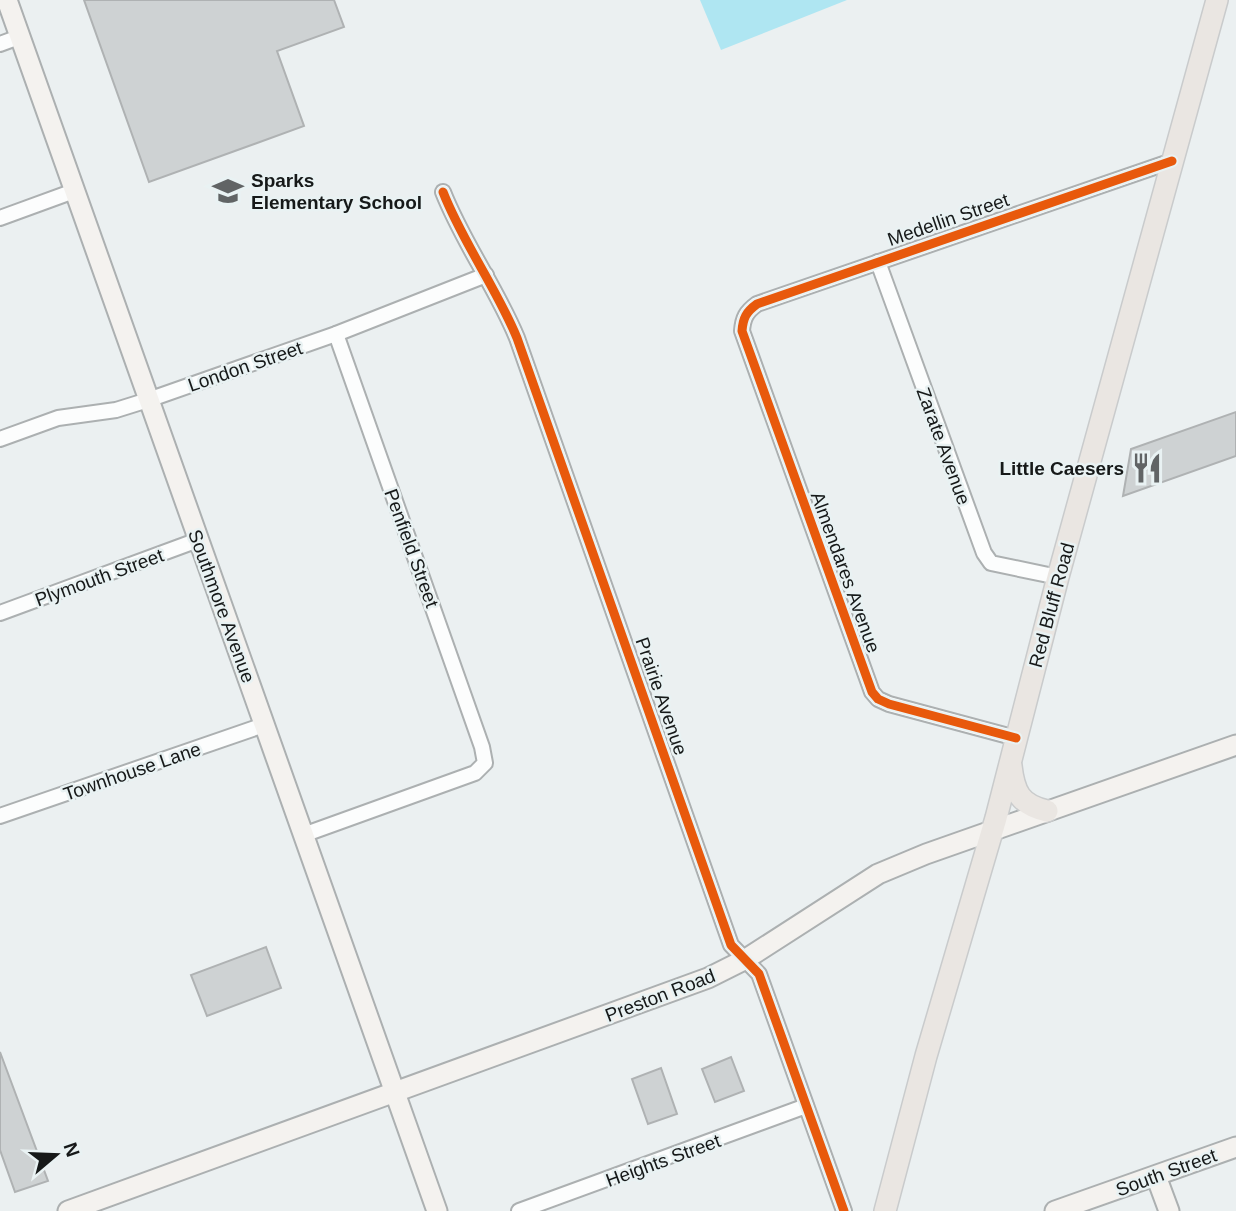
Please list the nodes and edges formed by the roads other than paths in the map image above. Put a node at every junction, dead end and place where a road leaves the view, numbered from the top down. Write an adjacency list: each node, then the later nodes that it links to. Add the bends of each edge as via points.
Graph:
1 (7, 0): 3 (main road, Southmore Avenue)
2 (1217, 0): 5 (main road, Red Bluff Road)
3 (19, 37): 4 (street); 6 (main road, Southmore Avenue)
4 (0, 44)
5 (1172, 161): 9 (street, Medellin Street); 16 (main road, Red Bluff Road)
6 (74, 191): 8 (street); 13 (main road, Southmore Avenue)
7 (443, 192): 10 (street, Prairie Avenue)
8 (0, 218)
9 (878, 262): 11 (street, Medellin Street, via 757,304 747,310); 16 (street, Zarate Avenue, via 984,553 991,563)
10 (486, 275): 12 (street, London Street); 26 (street, Prairie Avenue, via 517,338 731,945)
11 (743, 320): 19 (street, Almendares Avenue, via 742,331 872,692 889,704)
12 (336, 334): 13 (street, London Street); 25 (street, Penfield Street, via 485,763 475,773)
13 (148, 400): 14 (street, London Street, via 45,422); 15 (main road, Southmore Avenue)
14 (0, 439)
15 (198, 540): 17 (street, Plymouth Street); 18 (main road, Southmore Avenue)
16 (1058, 577): 19 (main road, Red Bluff Road)
17 (0, 613)
18 (264, 725): 23 (street, Townhouse Lane); 25 (main road, Southmore Avenue)
19 (1016, 738): 21 (main road, Red Bluff Road)
20 (1236, 745): 22 (main road, Preston Road)
21 (1010, 761): 22 (main road, via 1013,785 1021,798 1033,808); 24 (main road, Red Bluff Road)
22 (1047, 811): 24 (main road, Preston Road)
23 (0, 816)
24 (992, 832): 26 (main road, Preston Road, via 878,874); 35 (main road, Red Bluff Road)
25 (303, 835): 27 (main road, Southmore Avenue)
26 (746, 959): 27 (main road, Preston Road, via 708,978); 28 (street, Prairie Avenue, via 759,974)
27 (395, 1093): 31 (main road, Preston Road); 32 (main road, Southmore Avenue)
28 (806, 1106): 33 (street, Heights Street); 34 (street, Prairie Avenue)
29 (1236, 1147): 30 (main road, South Street)
30 (1156, 1175): 36 (main road, South Street); 37 (main road)
31 (68, 1211)
32 (437, 1211)
33 (519, 1211)
34 (844, 1211)
35 (885, 1211)
36 (1055, 1211)
37 (1169, 1211)

